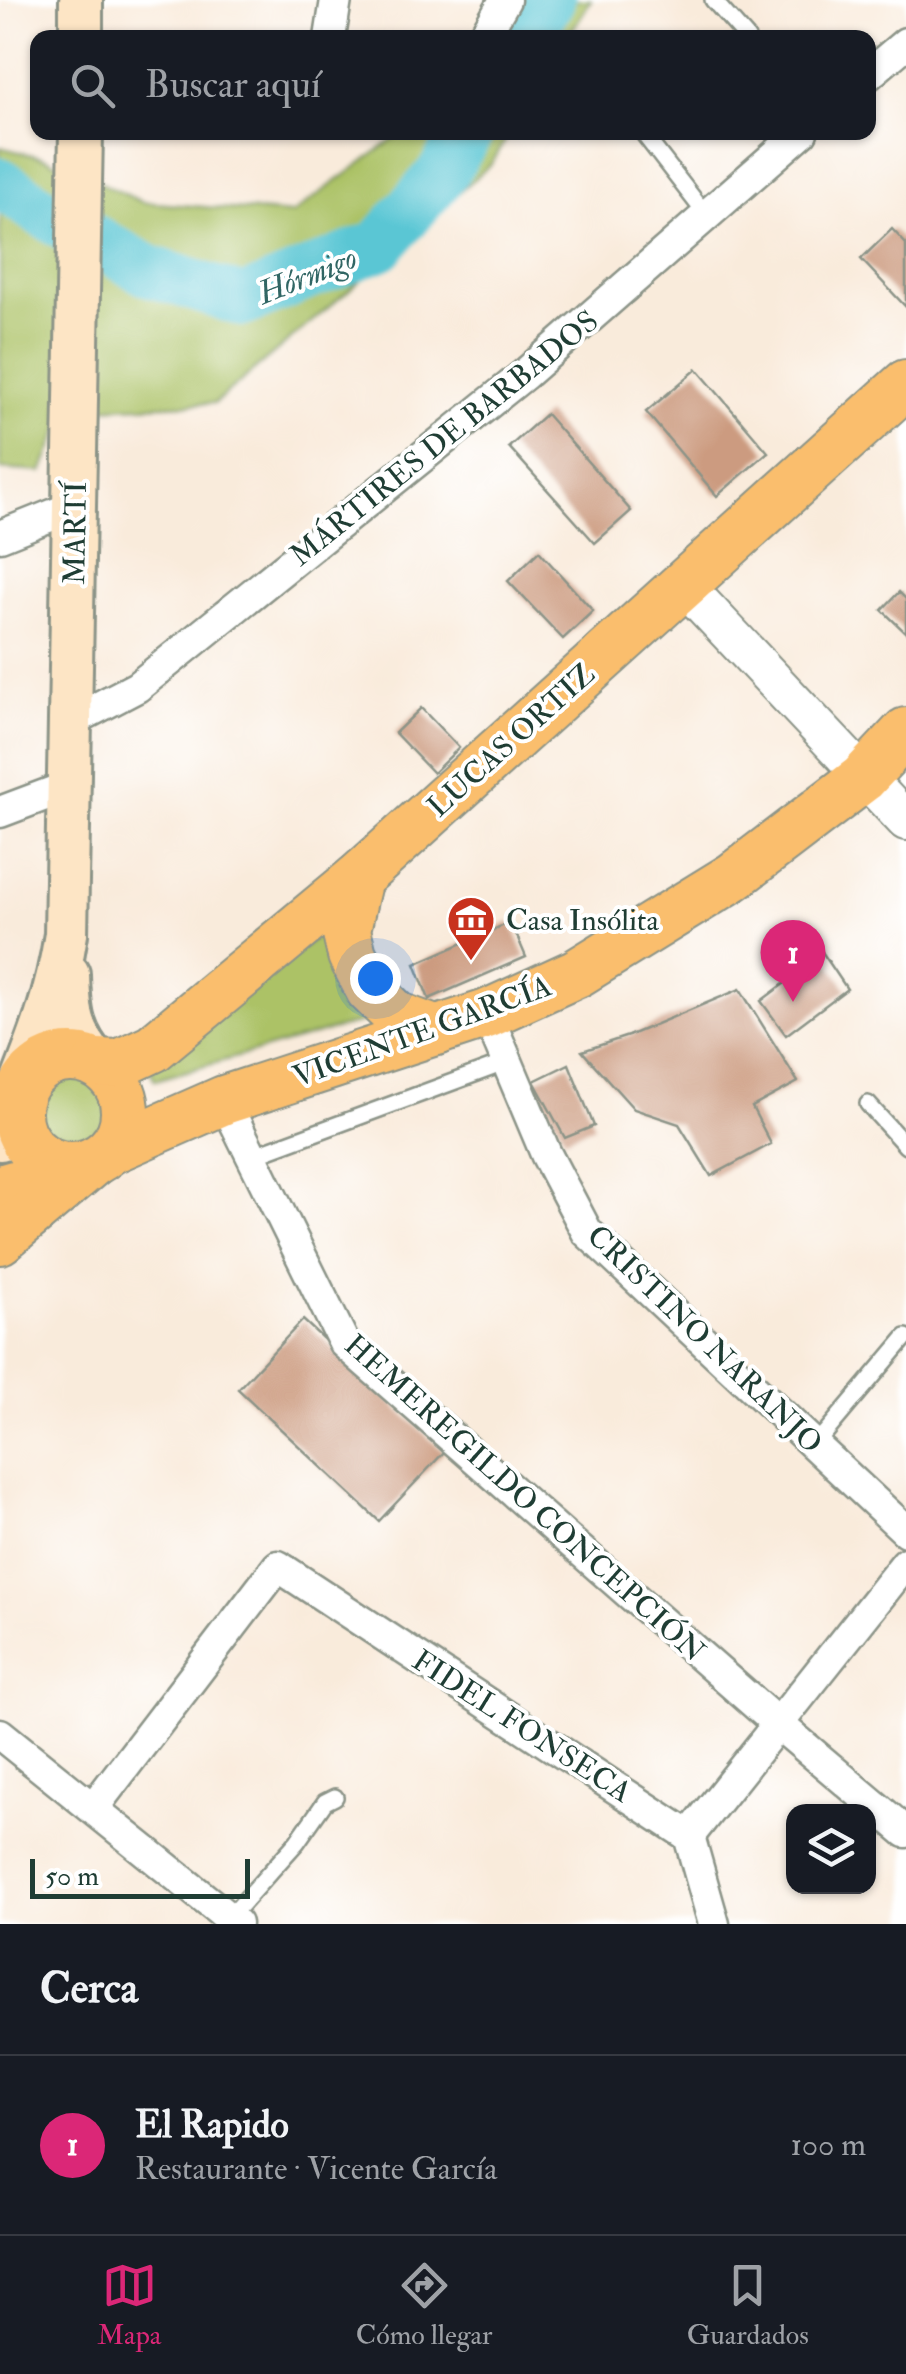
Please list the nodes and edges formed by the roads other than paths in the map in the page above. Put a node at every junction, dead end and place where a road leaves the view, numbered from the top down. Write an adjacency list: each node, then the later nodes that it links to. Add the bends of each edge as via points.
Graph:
1 (81, 0): 5 (main road)
2 (336, 0): 6 (street)
3 (504, 0): 7 (street)
4 (713, 0): 8 (lane)
5 (81, 30)
6 (331, 30)
7 (487, 30)
8 (740, 30)
9 (906, 43): 10 (street)
10 (876, 68)
11 (81, 140): 16 (main road, MARTÍ)
12 (648, 140): 14 (lane)
13 (793, 140): 14 (street, MÁRTIRES DE BARBADOS)
14 (707, 216): 19 (street, MÁRTIRES DE BARBADOS, via 525,374 138,688)
15 (906, 384): 18 (main road, LUCAS ORTIZ)
16 (76, 506): 17 (street); 19 (main road, MARTÍ)
17 (0, 536)
18 (683, 584): 21 (street); 25 (main road, LUCAS ORTIZ)
19 (70, 722): 22 (main road, MARTÍ)
20 (906, 732): 21 (main road, VICENTE GARCÍA)
21 (863, 778): 24 (street); 27 (main road, VICENTE GARCÍA, via 733,877 576,973)
22 (69, 786): 23 (street); 26 (main road, MARTÍ)
23 (0, 812)
24 (906, 821)
25 (358, 878): 28 (main road, via 346,930 370,990 398,1016); 30 (main road, LUCAS ORTIZ, via 153,1048 119,1064)
26 (66, 934): 30 (main road, MARTÍ, via 71,1020); 31 (main road, MARTÍ, via 54,998)
27 (487, 1014): 28 (main road, VICENTE GARCÍA); 29 (street, CRISTINO NARANJO)
28 (437, 1031): 32 (main road, VICENTE GARCÍA)
29 (507, 1062): 37 (lane); 41 (street, CRISTINO NARANJO, via 587,1232)
30 (97, 1063): 31 (main road, via 57,1059); 36 (main road, via 112,1075 126,1107 125,1122)
31 (12, 1093): 34 (main road, MARTÍ); 36 (main road, via 21,1133 44,1159 78,1166)
32 (224, 1100): 36 (main road, VICENTE GARCÍA); 37 (street, HEMEREGILDO CONCEPCIÓN)
33 (868, 1104): 35 (lane)
34 (0, 1140)
35 (906, 1146)
36 (102, 1156): 38 (main road); 39 (main road)
37 (252, 1156): 44 (street, HEMEREGILDO CONCEPCIÓN, via 344,1343)
38 (0, 1189)
39 (0, 1240)
40 (906, 1337): 41 (lane)
41 (815, 1445): 42 (street, CRISTINO NARANJO)
42 (906, 1531)
43 (906, 1563): 44 (street)
44 (778, 1724): 48 (street, HEMEREGILDO CONCEPCIÓN); 49 (street)
45 (0, 1734): 47 (street)
46 (335, 1797): 50 (lane)
47 (93, 1808): 49 (street, FIDEL FONSECA, via 278,1566); 50 (street)
48 (906, 1832)
49 (689, 1836): 51 (street)
50 (232, 1921)
51 (714, 1924)

